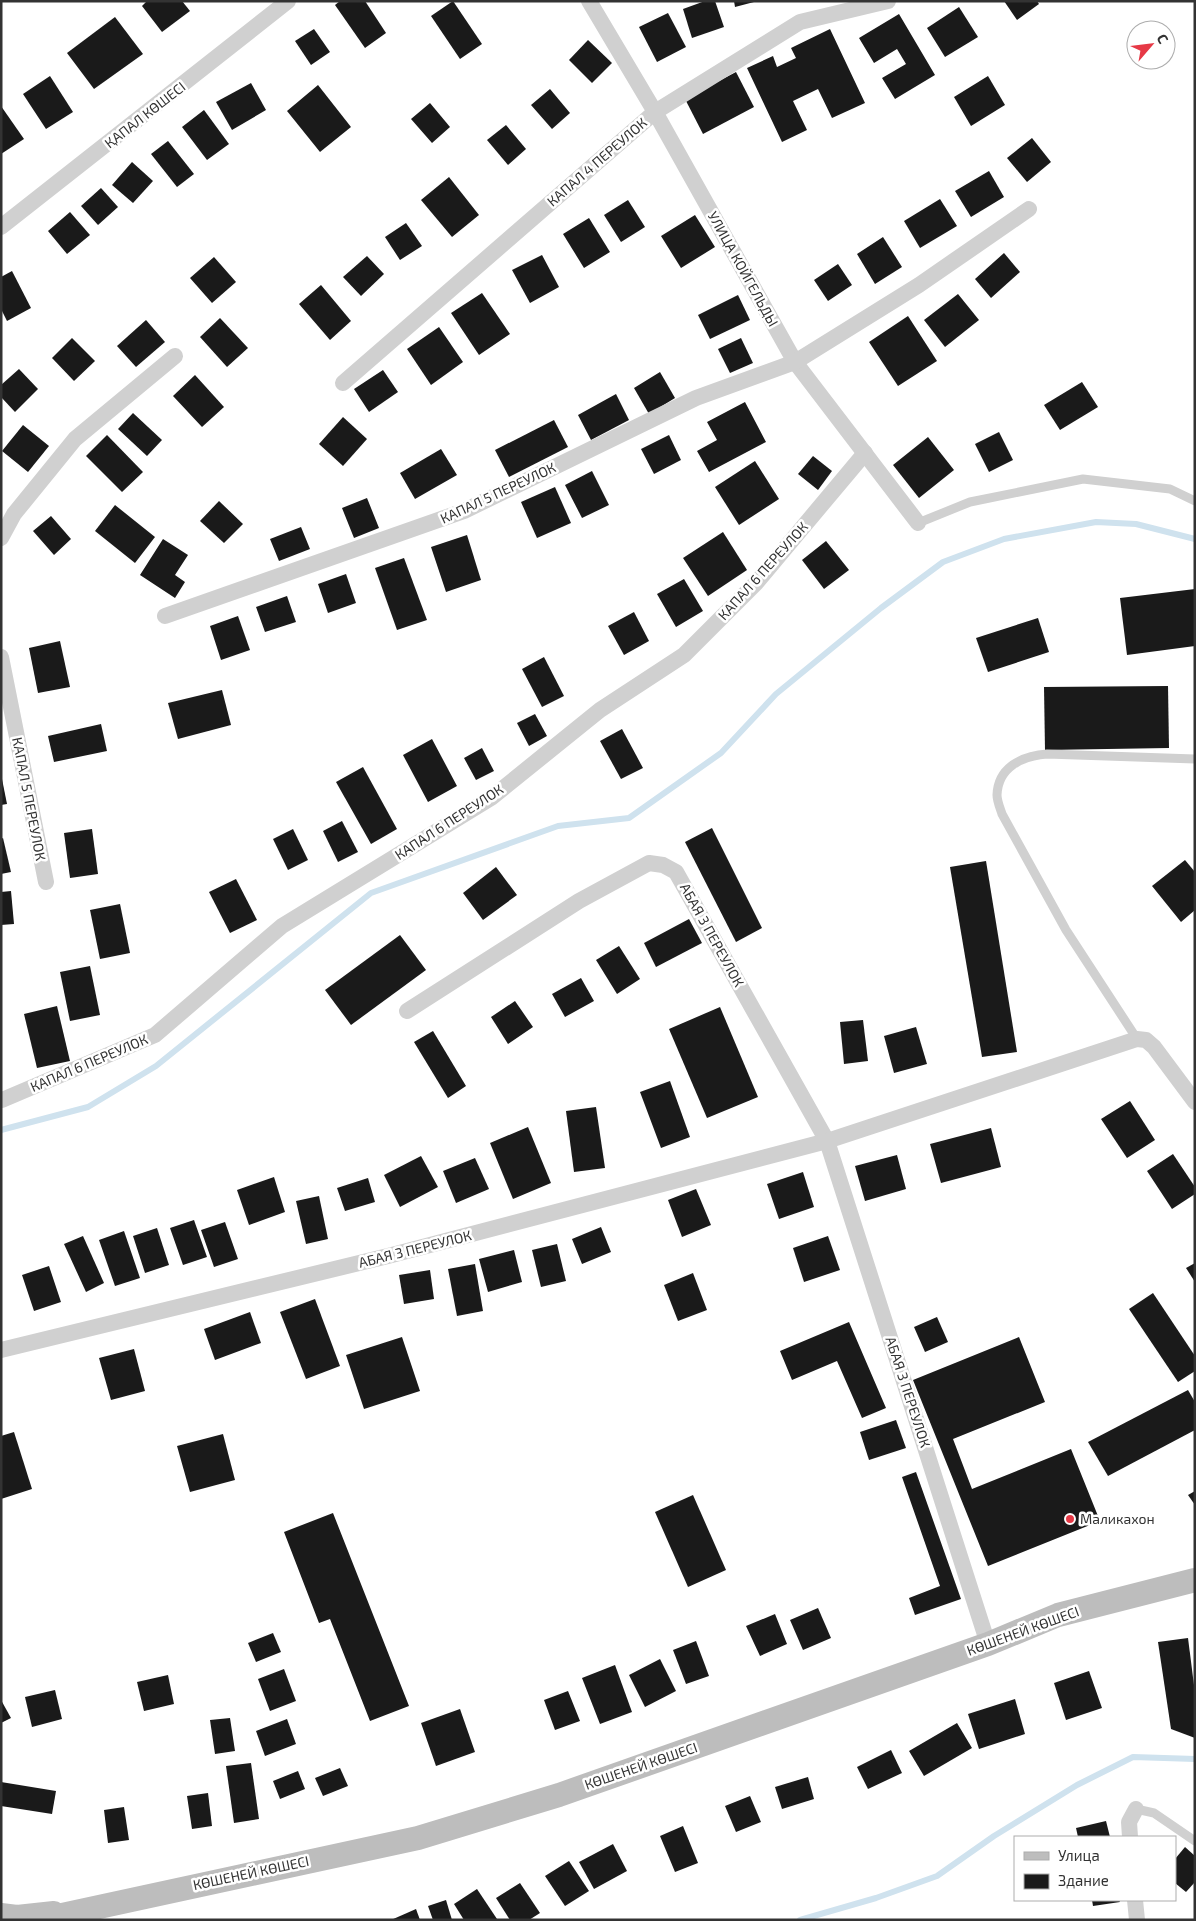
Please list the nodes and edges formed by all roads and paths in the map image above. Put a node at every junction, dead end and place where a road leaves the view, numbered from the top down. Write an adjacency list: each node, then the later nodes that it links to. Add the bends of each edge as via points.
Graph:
1 (288, 1): 6 (street, ҚАПАЛ КӨШЕСІ)
2 (589, 1): 4 (street, УЛИЦА КОЙГЕЛЬДЫ)
3 (888, 1): 4 (street, КАПАЛ 4 ПЕРЕУЛОК, via 800,22)
4 (655, 112): 8 (street, УЛИЦА КОЙГЕЛЬДЫ); 9 (street, КАПАЛ 4 ПЕРЕУЛОК)
5 (1029, 209): 8 (street, КАПАЛ 5 ПЕРЕУЛОК, via 919,284)
6 (1, 227)
7 (175, 356): 13 (street, via 75,439 14,514)
8 (795, 362): 10 (street, УЛИЦА КОЙГЕЛЬДЫ); 14 (street, КАПАЛ 5 ПЕРЕУЛОК, via 696,398 464,511)
9 (343, 383)
10 (865, 454): 12 (street, УЛИЦА КОЙГЕЛЬДЫ); 20 (street, КАПАЛ 6 ПЕРЕУЛОК, via 756,583 684,655 600,710 491,798 282,926 155,1034)
11 (1195, 500): 12 (lane, via 1170,489 1083,478 970,502)
12 (918, 523)
13 (1, 538)
14 (165, 616)
15 (1, 657): 17 (street, КАПАЛ 5 ПЕРЕУЛОК)
16 (1195, 759): 19 (lane, via 1032,755 1017,761 999,781 997,797 1002,814 1066,930)
17 (46, 882)
18 (406, 1011): 22 (street, АБАЯ 3 ПЕРЕУЛОК, via 579,901 649,863 663,865 676,872 687,890)
19 (1136, 1038): 21 (street, via 1146,1040 1154,1047); 22 (street, АБАЯ 3 ПЕРЕУЛОК)
20 (2, 1100)
21 (1195, 1102)
22 (827, 1141): 23 (street, АБАЯ 3 ПЕРЕУЛОК, via 388,1256); 25 (street, АБАЯ 3 ПЕРЕУЛОК)
23 (1, 1350)
24 (1195, 1580): 25 (main road, КӨШЕНЕЙ КӨШЕСІ, via 1058,1615)
25 (988, 1644): 30 (main road, КӨШЕНЕЙ КӨШЕСІ, via 558,1795 418,1838)
26 (1136, 1809): 27 (street, via 1129,1822); 28 (lane, via 1154,1813)
27 (1130, 1836)
28 (1195, 1841)
29 (1135, 1901): 33 (street)
30 (76, 1910): 31 (main road, via 17,1917); 32 (main road)
31 (1, 1915)
32 (39, 1920)
33 (1136, 1920)

